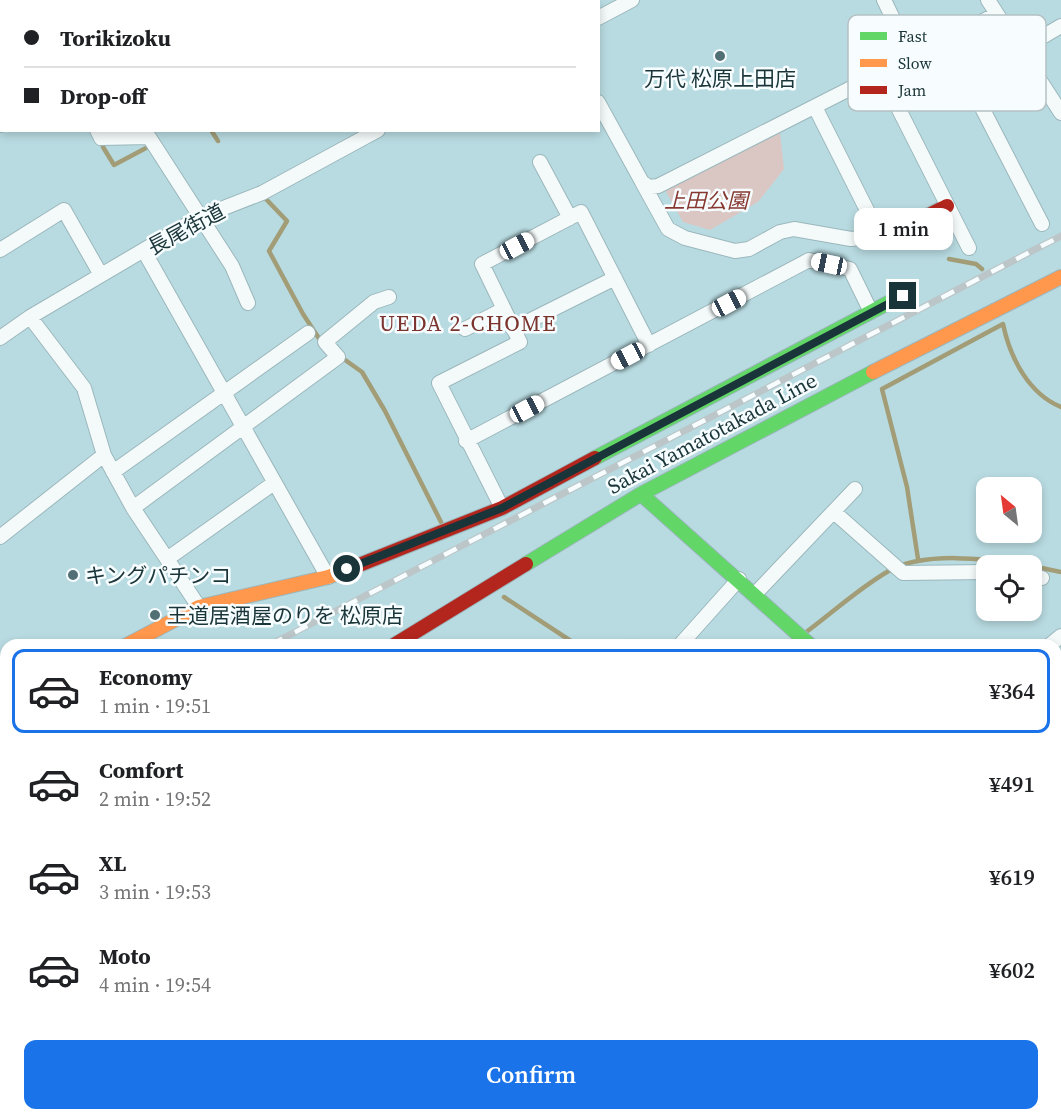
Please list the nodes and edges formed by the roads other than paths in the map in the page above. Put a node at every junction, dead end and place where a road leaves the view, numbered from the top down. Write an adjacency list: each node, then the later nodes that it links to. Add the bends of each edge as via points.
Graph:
1 (632, 0): 6 (street)
2 (884, 0): 5 (street)
3 (988, 0): 4 (street)
4 (997, 14)
5 (891, 15)
6 (600, 17)
7 (1061, 26): 8 (street)
8 (1046, 35)
9 (1046, 86): 15 (street)
10 (848, 90): 12 (street)
11 (600, 106): 21 (street)
12 (815, 107): 21 (street, via 658,186 649,187); 26 (street)
13 (900, 111): 22 (street)
14 (984, 111): 25 (street)
15 (1061, 113)
16 (98, 132): 18 (street, via 101,138)
17 (370, 132): 19 (street, 長尾街道)
18 (152, 134): 23 (street)
19 (355, 136): 23 (street, 長尾街道, via 262,193)
20 (540, 162): 24 (street)
21 (642, 182): 26 (street, via 668,229 685,238 735,251 749,249 794,229 851,239)
22 (947, 206): 26 (street); 27 (street)
23 (198, 218): 29 (street, 長尾街道); 35 (street, via 232,266)
24 (570, 218): 31 (street, via 581,212); 36 (street, via 482,264)
25 (1042, 224)
26 (880, 236)
27 (969, 248)
28 (0, 250): 30 (street, via 64,210)
29 (144, 251): 30 (street, 長尾街道); 44 (street)
30 (101, 275): 38 (street, 長尾街道)
31 (615, 278): 40 (street); 43 (street)
32 (1061, 278): 51 (street, Sakai Yamatotakada Line)
33 (903, 296): 37 (street)
34 (389, 297): 45 (street, via 374,302 326,342 338,357)
35 (248, 303)
36 (504, 309): 39 (street); 40 (street)
37 (871, 312): 43 (street, via 850,268 809,260); 53 (street)
38 (30, 317): 42 (street, 長尾街道); 47 (street, via 84,388)
39 (465, 329)
40 (513, 329): 46 (street, via 520,342 439,383)
41 (308, 333): 44 (street)
42 (0, 338)
43 (648, 345): 46 (street)
44 (223, 394): 45 (street); 48 (street)
45 (243, 429): 49 (street); 52 (street)
46 (466, 441): 53 (street)
47 (104, 455): 48 (street); 55 (street)
48 (113, 471): 52 (street)
49 (274, 483): 56 (street); 58 (street)
50 (855, 489): 54 (street)
51 (641, 494): 59 (street); 63 (street, Sakai Yamatotakada Line)
52 (133, 508): 56 (street)
53 (502, 508): 58 (street)
54 (834, 512): 57 (street, via 903,573); 60 (street)
55 (0, 537)
56 (167, 559): 61 (street)
57 (976, 572)
58 (328, 577): 61 (street)
59 (739, 579): 60 (street); 64 (street)
60 (755, 594): 65 (street)
61 (199, 607): 62 (street)
62 (138, 639)
63 (404, 639)
64 (685, 639)
65 (804, 639)

